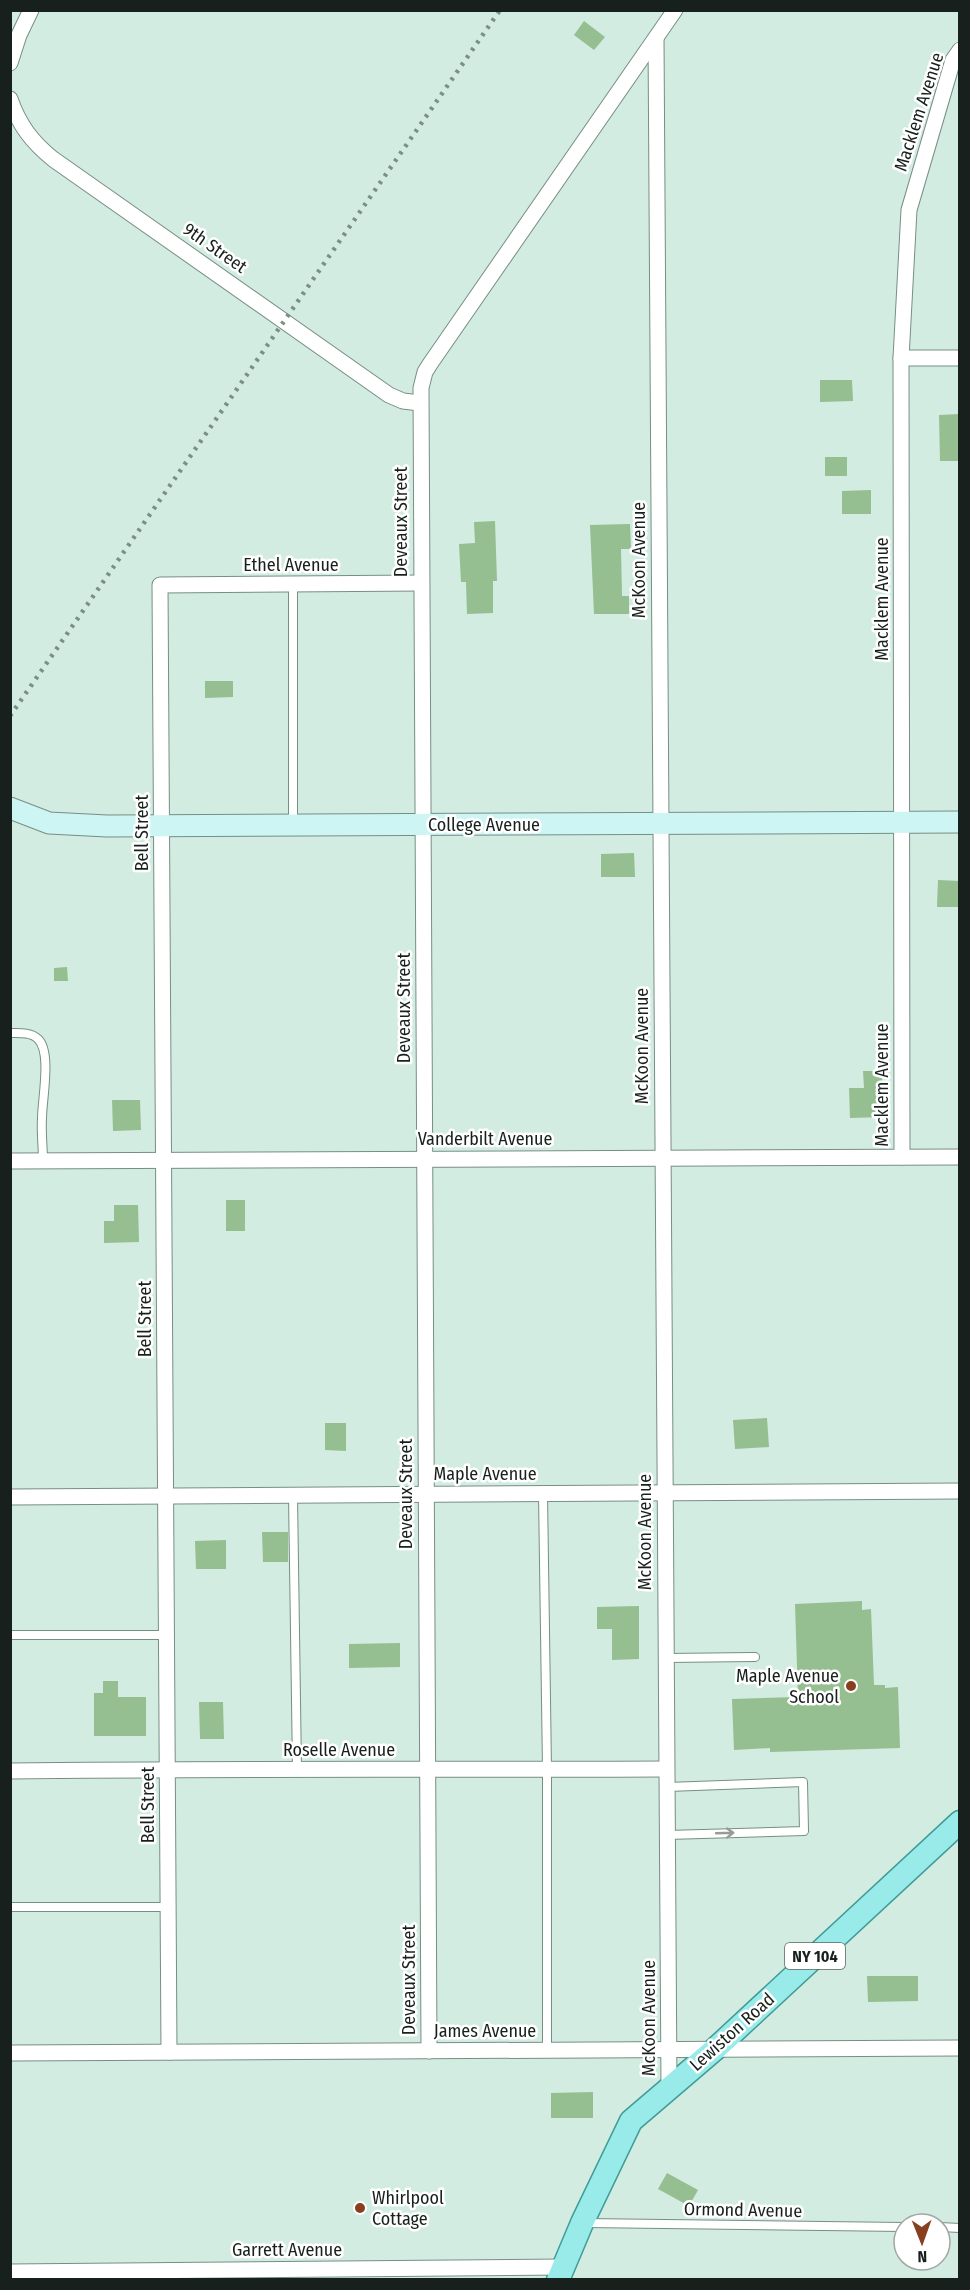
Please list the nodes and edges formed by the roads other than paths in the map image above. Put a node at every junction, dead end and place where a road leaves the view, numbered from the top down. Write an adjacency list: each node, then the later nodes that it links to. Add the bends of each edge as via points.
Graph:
1 (31, 10): 5 (street)
2 (675, 10): 3 (street)
3 (656, 38): 9 (street, Deveaux Street, via 430,364 422,380); 16 (street, McKoon Avenue)
4 (960, 50): 7 (street, Macklem Avenue, via 953,60 909,210)
5 (10, 63)
6 (10, 99): 9 (street, 9th Street, via 28,136 53,159 389,395)
7 (901, 358): 8 (street); 15 (street, Macklem Avenue)
8 (960, 358)
9 (420, 403): 10 (street, Deveaux Street)
10 (421, 583): 11 (street, Ethel Avenue); 17 (street, Deveaux Street)
11 (294, 584): 12 (street, Ethel Avenue); 18 (lane)
12 (160, 585): 19 (street, Bell Street)
13 (10, 808): 19 (main road, College Avenue, via 60,825)
14 (960, 822): 15 (main road, College Avenue)
15 (902, 823): 16 (main road, College Avenue); 21 (street, Macklem Avenue)
16 (660, 824): 17 (main road, College Avenue); 23 (street, McKoon Avenue)
17 (423, 825): 18 (main road, College Avenue); 24 (street, Deveaux Street)
18 (293, 826): 19 (main road, College Avenue)
19 (162, 827): 25 (street, Bell Street)
20 (10, 1034): 27 (lane, via 31,1034 43,1046)
21 (902, 1157): 22 (street, Vanderbilt Avenue); 23 (street, Vanderbilt Avenue)
22 (960, 1157)
23 (663, 1158): 24 (street, Vanderbilt Avenue); 30 (street, McKoon Avenue)
24 (424, 1159): 25 (street, Vanderbilt Avenue); 31 (street, Deveaux Street)
25 (164, 1160): 27 (street, Vanderbilt Avenue); 33 (street, Bell Street)
26 (10, 1161): 27 (street, Vanderbilt Avenue)
27 (43, 1161)
28 (960, 1491): 30 (street, Maple Avenue)
29 (543, 1493): 30 (street, Maple Avenue); 31 (street, Maple Avenue); 42 (lane)
30 (665, 1493): 38 (street, McKoon Avenue)
31 (426, 1494): 32 (street, Maple Avenue); 43 (street, Deveaux Street)
32 (293, 1495): 33 (street, Maple Avenue); 41 (lane)
33 (165, 1496): 34 (street, Maple Avenue); 36 (street, Bell Street)
34 (10, 1497)
35 (10, 1635): 36 (lane)
36 (166, 1635): 40 (street, Bell Street)
37 (755, 1657): 38 (lane)
38 (666, 1658): 39 (street, McKoon Avenue)
39 (666, 1768): 42 (street, Roselle Avenue); 45 (street, McKoon Avenue)
40 (167, 1769): 41 (street, Roselle Avenue); 44 (street, Roselle Avenue); 49 (street, Bell Street)
41 (297, 1769): 43 (street, Roselle Avenue)
42 (547, 1769): 43 (street, Roselle Avenue); 51 (lane)
43 (427, 1770): 54 (street, Deveaux Street)
44 (10, 1771)
45 (666, 1787): 47 (street, McKoon Avenue); 47 (lane, one-way to 45, via 804,1831 803,1782)
46 (959, 1823): 53 (main road, Lewiston Road / NY 104)
47 (667, 1835): 52 (street, McKoon Avenue)
48 (10, 1907): 49 (lane)
49 (168, 1907): 55 (street, Bell Street)
50 (960, 2048): 53 (street, James Avenue)
51 (547, 2050): 52 (street, James Avenue); 54 (street, James Avenue)
52 (668, 2050): 53 (street, James Avenue); 57 (street, McKoon Avenue)
53 (714, 2050): 57 (main road, Lewiston Road / NY 104)
54 (429, 2051): 55 (street, James Avenue)
55 (168, 2052): 56 (street, James Avenue)
56 (10, 2053)
57 (669, 2088): 58 (main road, Lewiston Road / NY 104, via 631,2121)
58 (582, 2223): 59 (lane, Ormond Avenue); 61 (main road, Lewiston Road / NY 104)
59 (892, 2227)
60 (10, 2272): 61 (street, Garrett Avenue)
61 (561, 2273)

